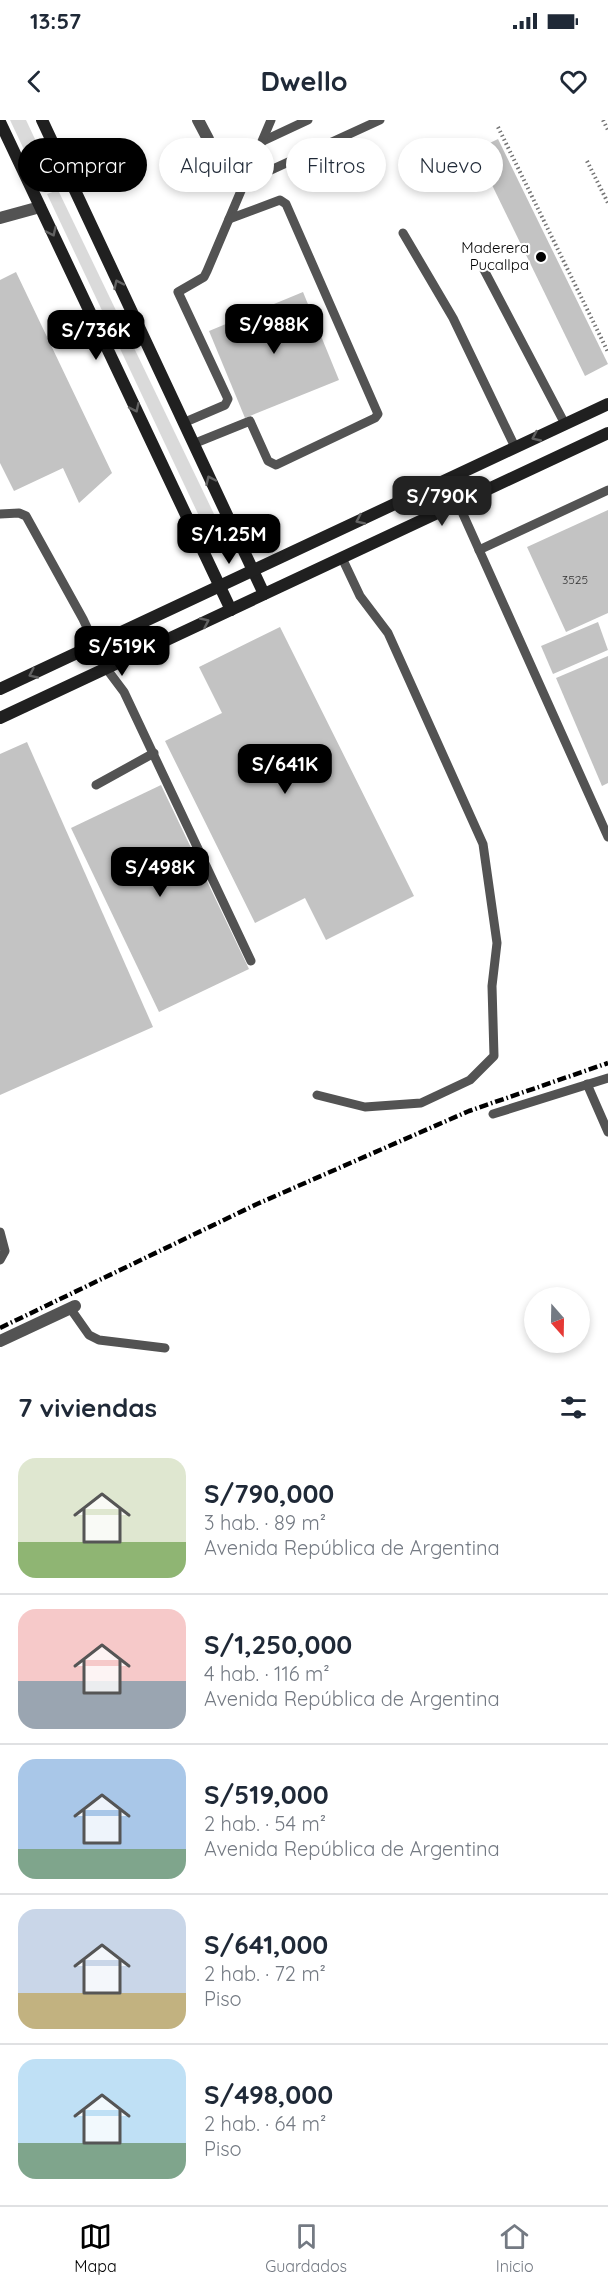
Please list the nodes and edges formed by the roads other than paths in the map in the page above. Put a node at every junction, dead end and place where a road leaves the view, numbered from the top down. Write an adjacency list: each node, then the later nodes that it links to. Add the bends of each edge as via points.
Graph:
1 (42, 120): 18 (main road, one-way to 1)
2 (198, 120): 7 (street)
3 (272, 120): 8 (lane)
4 (308, 120): 9 (lane)
5 (380, 120): 10 (lane)
6 (0, 122): 12 (main road)
7 (207, 138)
8 (264, 138)
9 (269, 138)
10 (274, 169)
11 (243, 192): 14 (lane)
12 (40, 207): 13 (street); 29 (main road, one-way to 29)
13 (0, 218)
14 (230, 219): 18 (lane, via 204,277 178,292 227,402); 21 (lane, via 280,200 286,204 378,414 276,465 268,461 250,422)
15 (403, 233): 22 (lane, via 453,318)
16 (483, 268): 19 (lane)
17 (608, 404): 19 (main road)
18 (183, 423): 21 (main road)
19 (565, 424): 22 (main road, one-way to 22)
20 (608, 433): 24 (main road)
21 (193, 444): 28 (main road, one-way to 21)
22 (515, 447): 28 (main road, one-way to 28)
23 (608, 490): 26 (lane)
24 (458, 503): 26 (lane); 27 (main road)
25 (0, 514): 32 (lane, via 26,516)
26 (479, 550): 38 (lane)
27 (342, 558): 30 (main road); 42 (lane, via 360,596 388,633 483,844 497,943 492,986 494,1056 470,1080 421,1103 365,1107)
28 (252, 571): 29 (main road); 30 (main road)
29 (219, 586): 31 (main road); 32 (main road)
30 (264, 594): 31 (main road)
31 (231, 610): 33 (main road, one-way to 31)
32 (94, 645): 33 (lane); 34 (main road, one-way to 34)
33 (106, 668): 35 (main road); 36 (lane, via 124,692)
34 (0, 689)
35 (0, 718)
36 (154, 753): 37 (lane); 39 (lane)
37 (96, 785)
38 (608, 837)
39 (252, 961)
40 (608, 1078): 41 (lane)
41 (586, 1084): 43 (lane); 44 (lane)
42 (317, 1095)
43 (493, 1114)
44 (608, 1132)
45 (0, 1232): 46 (lane, via 5,1251)
46 (0, 1260)
47 (72, 1307): 48 (street); 49 (lane, via 89,1335 99,1340)
48 (0, 1341)
49 (165, 1348)

